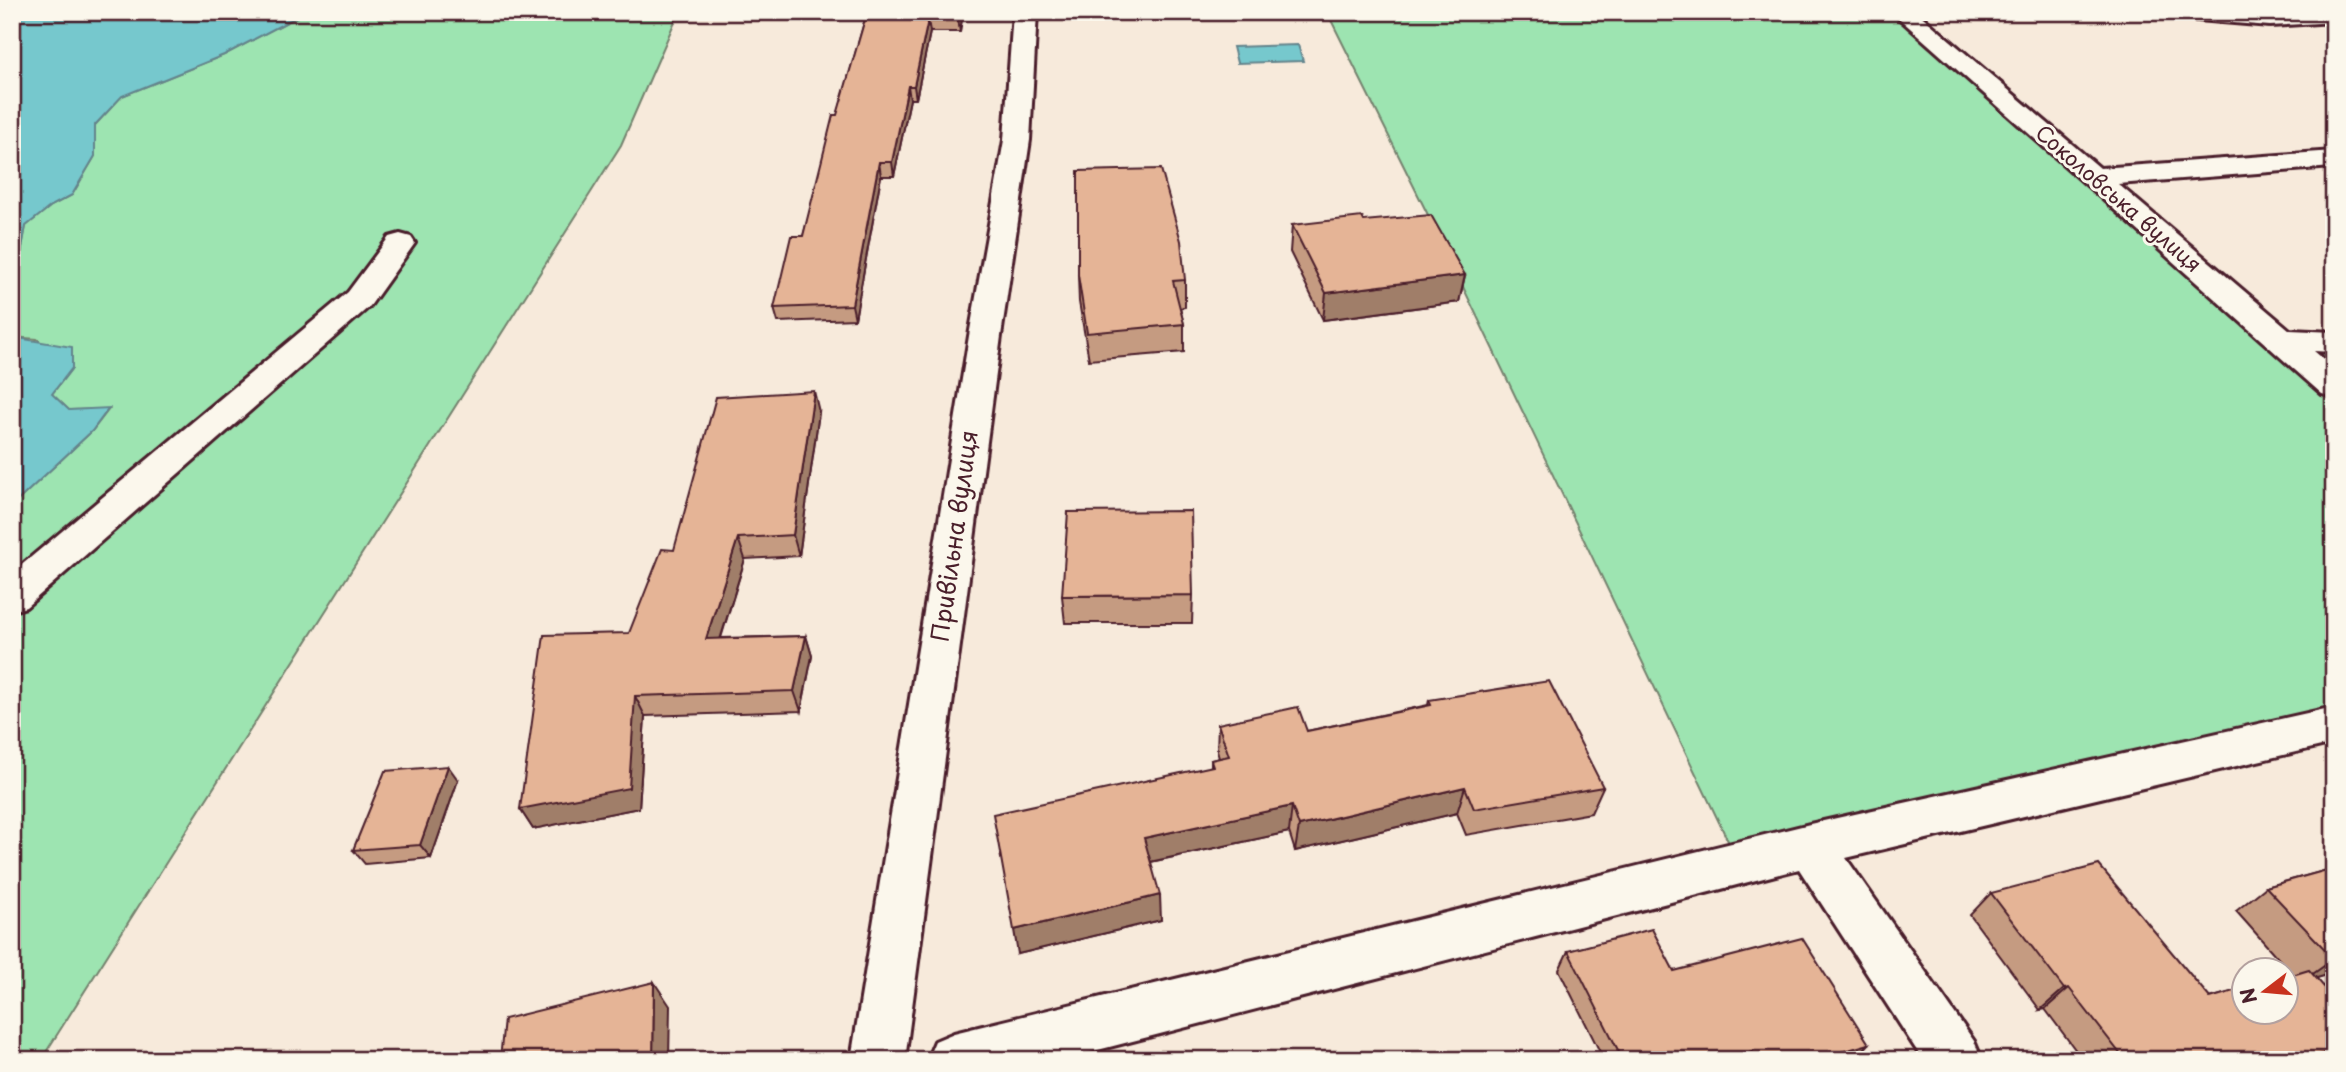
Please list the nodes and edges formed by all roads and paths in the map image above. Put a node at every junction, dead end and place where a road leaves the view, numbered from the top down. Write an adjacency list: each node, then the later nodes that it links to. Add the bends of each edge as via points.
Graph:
1 (1025, 12): 14 (street, Привільна вулиця, via 1017,140)
2 (1903, 12): 6 (street, Соколовська вулиця)
3 (2186, 12): 4 (street, via 2270,19)
4 (2334, 15)
5 (2333, 159): 6 (street)
6 (2093, 177): 8 (street, Соколовська вулиця)
7 (400, 243): 11 (street, via 359,299)
8 (2281, 340): 9 (street); 10 (street, Соколовська вулиця)
9 (2334, 342)
10 (2334, 386)
11 (12, 596)
12 (2334, 725): 13 (street)
13 (1810, 845): 15 (street); 16 (street)
14 (878, 1060)
15 (954, 1060)
16 (1955, 1060)

